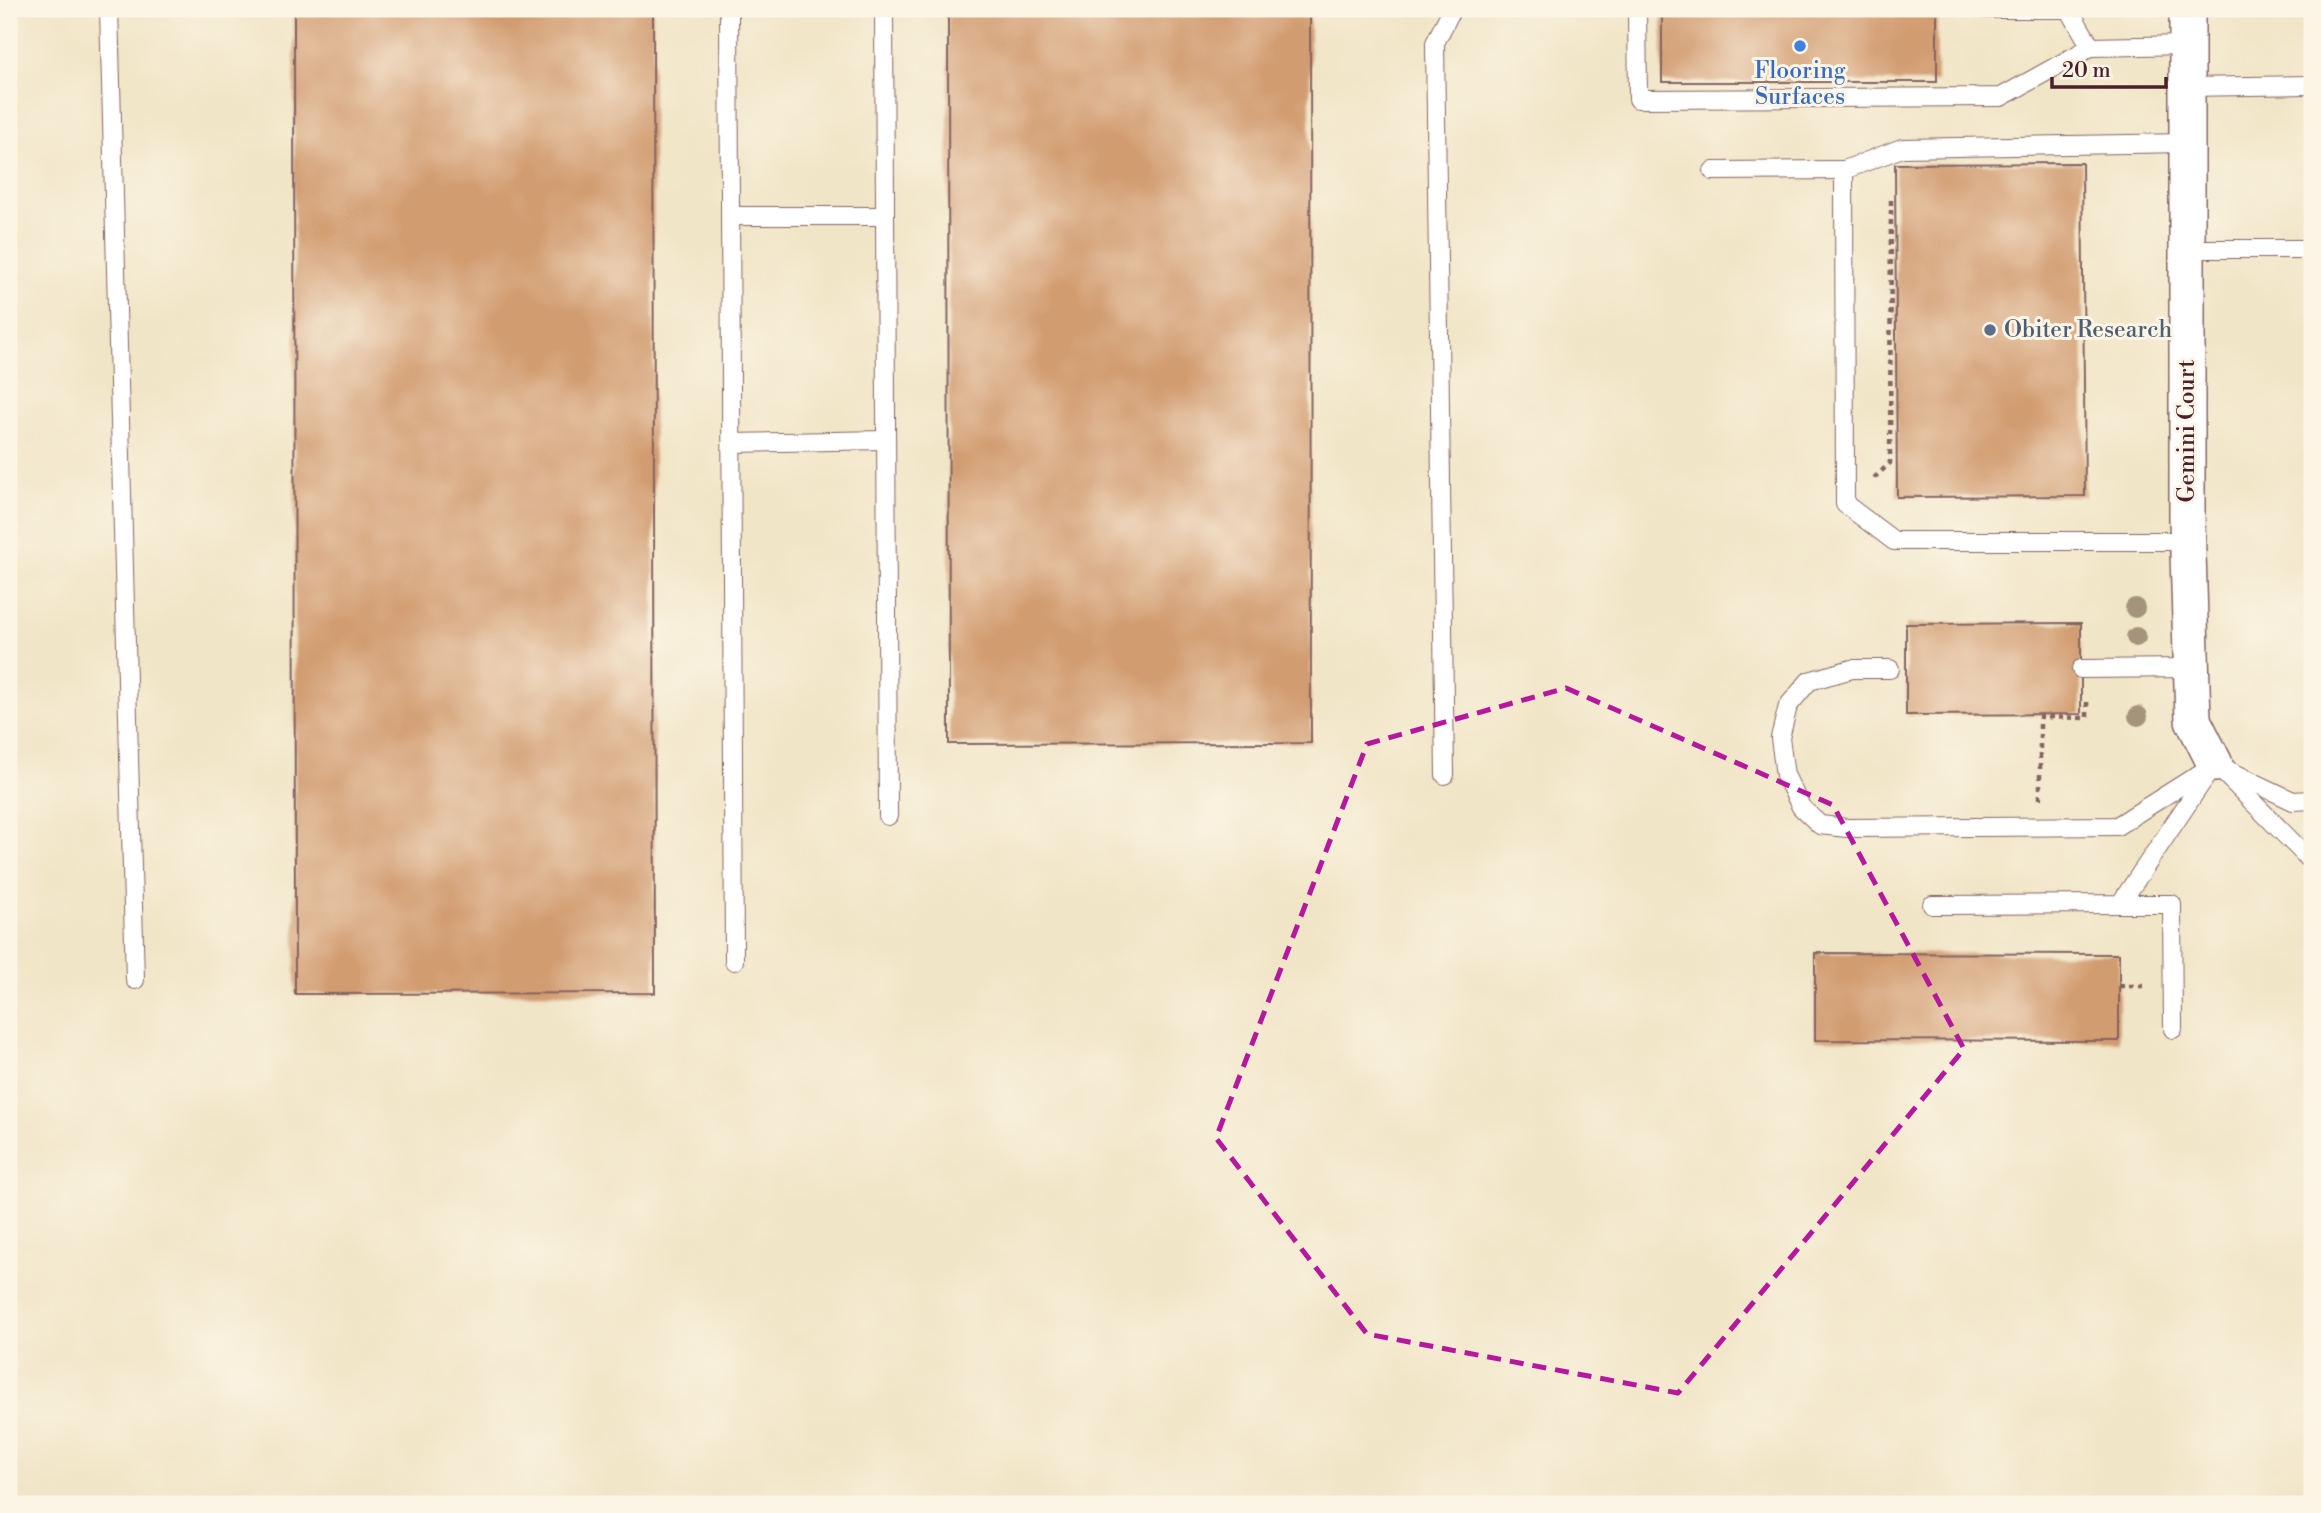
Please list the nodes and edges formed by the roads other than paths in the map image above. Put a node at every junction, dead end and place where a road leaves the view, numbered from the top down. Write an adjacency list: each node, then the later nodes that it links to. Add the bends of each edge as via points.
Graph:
1 (109, 9): 34 (lane)
2 (729, 9): 16 (lane)
3 (884, 9): 17 (lane)
4 (1452, 9): 27 (lane, via 1435,43)
5 (1637, 9): 10 (lane, via 1638,99 2001,97)
6 (1984, 9): 7 (lane)
7 (2069, 9): 10 (lane)
8 (2187, 9): 9 (street, Gemini Court)
9 (2187, 45): 10 (lane); 12 (street, Gemini Court)
10 (2091, 47)
11 (2312, 85): 12 (lane)
12 (2187, 87): 13 (street, Gemini Court)
13 (2187, 143): 14 (lane, via 1902,148); 18 (street, Gemini Court)
14 (1844, 170): 15 (lane); 22 (lane, via 1845,504 1894,541)
15 (1713, 171)
16 (731, 216): 17 (lane); 21 (lane)
17 (885, 216): 20 (lane)
18 (2187, 249): 19 (lane); 22 (street, Gemini Court)
19 (2312, 249)
20 (886, 440): 21 (lane); 29 (lane)
21 (733, 443): 33 (lane)
22 (2187, 541): 23 (street, Gemini Court)
23 (2191, 668): 25 (lane); 26 (street, Gemini Court, via 2193,720)
24 (1890, 669): 26 (lane, via 1852,669 1809,681 1788,706 1780,738 1785,775 1801,807 1820,825 2117,826)
25 (2084, 669)
26 (2215, 764): 28 (lane, via 2293,801); 30 (lane); 31 (lane)
27 (1445, 775)
28 (2312, 800)
29 (888, 816)
30 (2312, 862)
31 (2120, 904): 32 (lane); 35 (lane, via 2172,904)
32 (1932, 905)
33 (734, 961)
34 (135, 980)
35 (2173, 1029)

